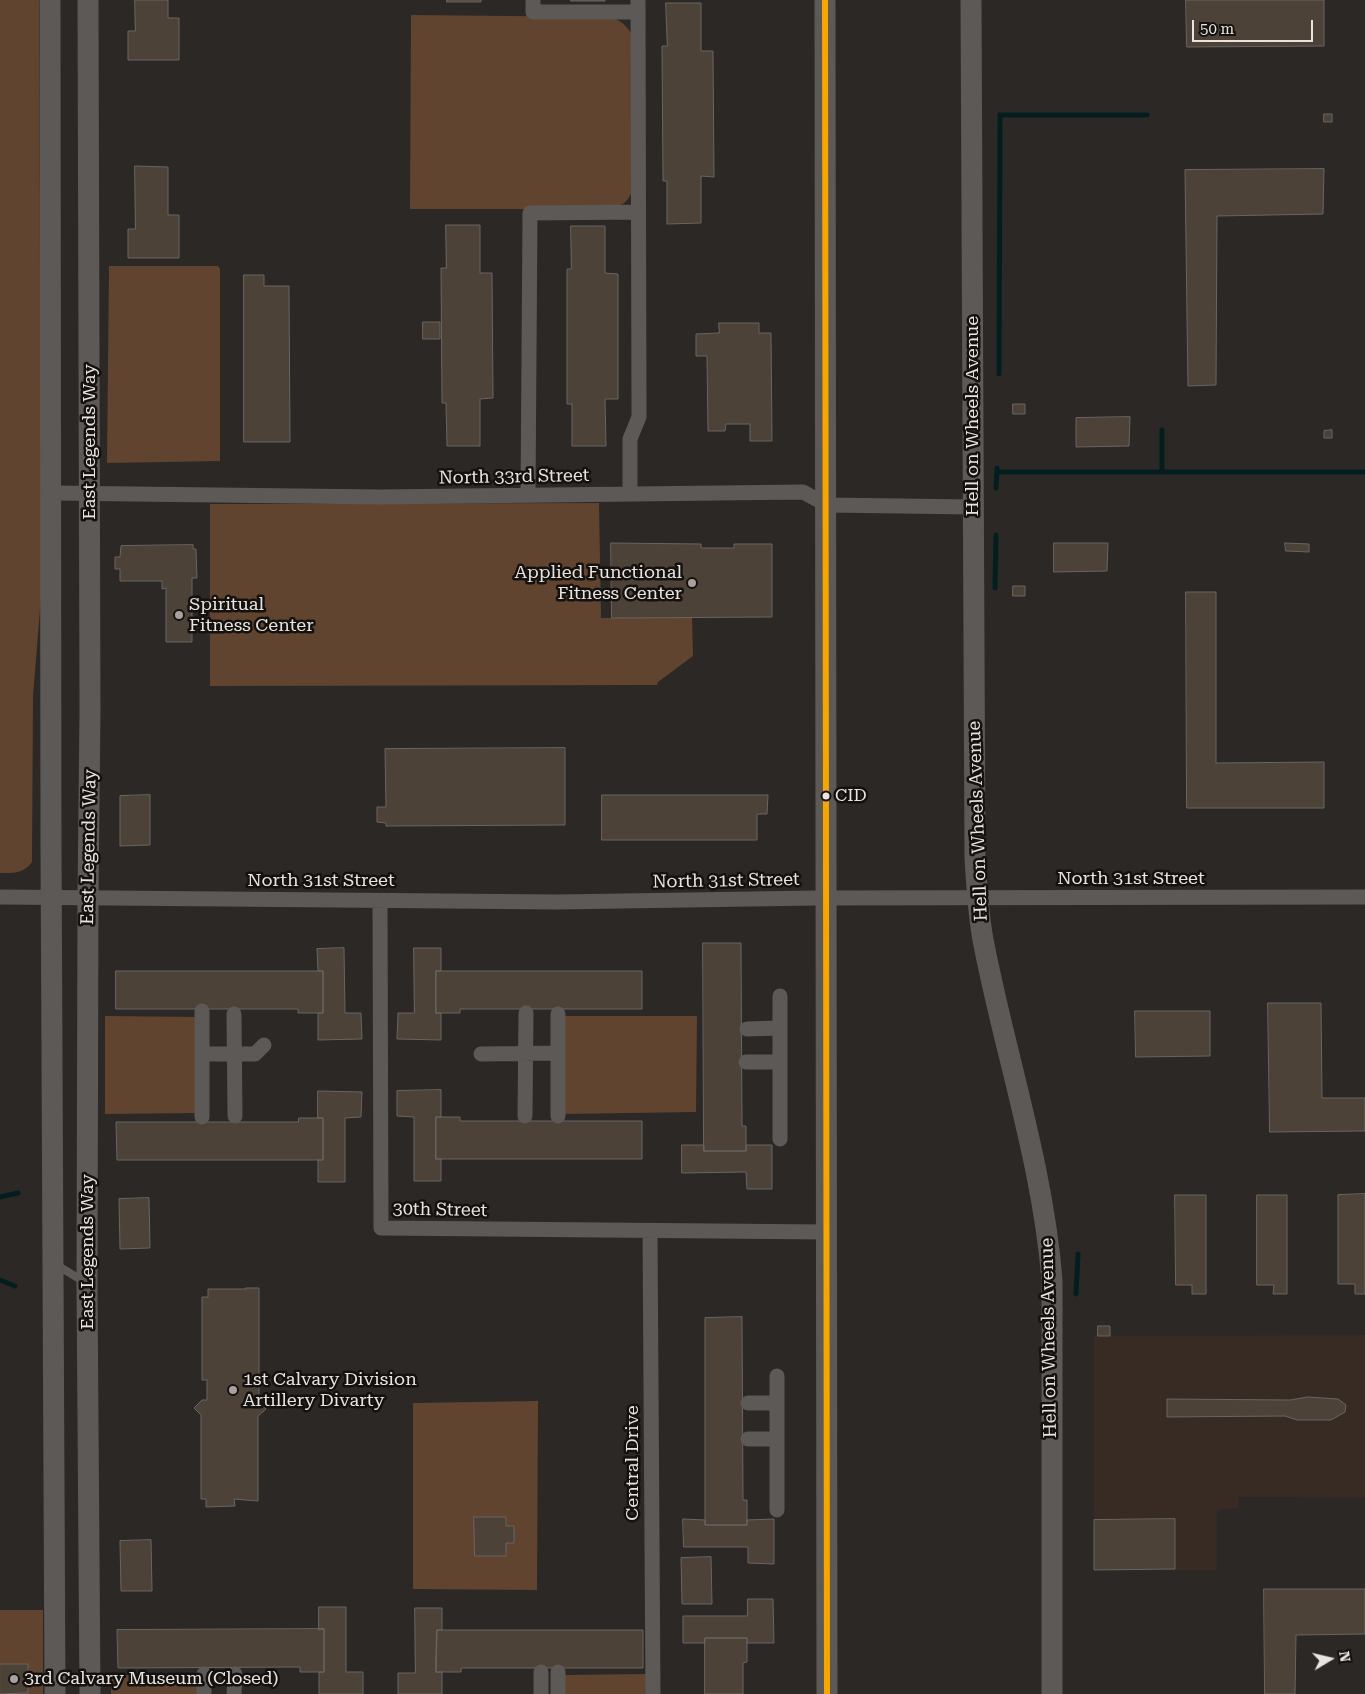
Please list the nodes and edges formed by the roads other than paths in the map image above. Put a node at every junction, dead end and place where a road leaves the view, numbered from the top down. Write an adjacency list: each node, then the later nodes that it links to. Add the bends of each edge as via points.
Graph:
1 (50, 0): 8 (street, East Legends Way)
2 (88, 0): 9 (street, East Legends Way)
3 (533, 0): 6 (street, via 533,12)
4 (826, 0): 12 (street)
5 (971, 0): 13 (street, Hell on Wheels Avenue)
6 (638, 6): 7 (street)
7 (638, 212): 10 (street, via 639,417 630,440); 11 (street, via 530,213)
8 (52, 493): 9 (street, North 33rd Street); 15 (street, East Legends Way)
9 (90, 494): 11 (street, North 33rd Street); 16 (street, East Legends Way)
10 (630, 494): 11 (street, North 33rd Street); 12 (street, North 33rd Street, via 803,492)
11 (528, 495)
12 (827, 504): 13 (street, North 33rd Street); 18 (street)
13 (974, 507): 19 (street, Hell on Wheels Avenue, via 974,800)
14 (0, 897): 15 (street, North 31st Street)
15 (51, 897): 16 (street, North 31st Street); 43 (street, East Legends Way)
16 (88, 897): 20 (street, North 31st Street); 44 (street, East Legends Way)
17 (1365, 897): 19 (street, North 31st Street)
18 (825, 898): 19 (street, North 31st Street); 20 (street, North 31st Street, via 557,902); 42 (street)
19 (978, 898): 63 (street, Hell on Wheels Avenue, via 983,944 1038,1180 1050,1251)
20 (380, 900): 41 (street, 30th Street, via 381,1228)
21 (780, 996): 26 (street)
22 (202, 1011): 29 (street)
23 (234, 1014): 30 (street)
24 (526, 1014): 32 (street)
25 (558, 1014): 33 (street)
26 (780, 1028): 27 (street); 35 (street)
27 (747, 1029)
28 (264, 1044): 30 (street, via 255,1054)
29 (202, 1054): 30 (street); 39 (street)
30 (235, 1054): 36 (street)
31 (481, 1054): 32 (street)
32 (525, 1054): 33 (street); 37 (street)
33 (558, 1054): 38 (street)
34 (746, 1062): 35 (street)
35 (780, 1062): 40 (street)
36 (235, 1116)
37 (525, 1116)
38 (558, 1116)
39 (202, 1117)
40 (780, 1138)
41 (650, 1231): 42 (street, 30th Street); 61 (street, Central Drive)
42 (826, 1232): 62 (street)
43 (51, 1261): 44 (lane); 55 (street, East Legends Way)
44 (87, 1284): 56 (street, East Legends Way)
45 (777, 1376): 47 (street)
46 (748, 1403): 47 (street)
47 (777, 1403): 49 (street)
48 (748, 1439): 49 (street)
49 (777, 1439): 50 (street)
50 (777, 1510)
51 (541, 1672): 59 (street)
52 (558, 1672): 60 (street)
53 (204, 1674): 57 (street)
54 (235, 1674): 58 (street)
55 (55, 1694)
56 (90, 1694)
57 (204, 1694)
58 (234, 1694)
59 (541, 1694)
60 (558, 1694)
61 (653, 1694)
62 (827, 1694)
63 (1052, 1694)

